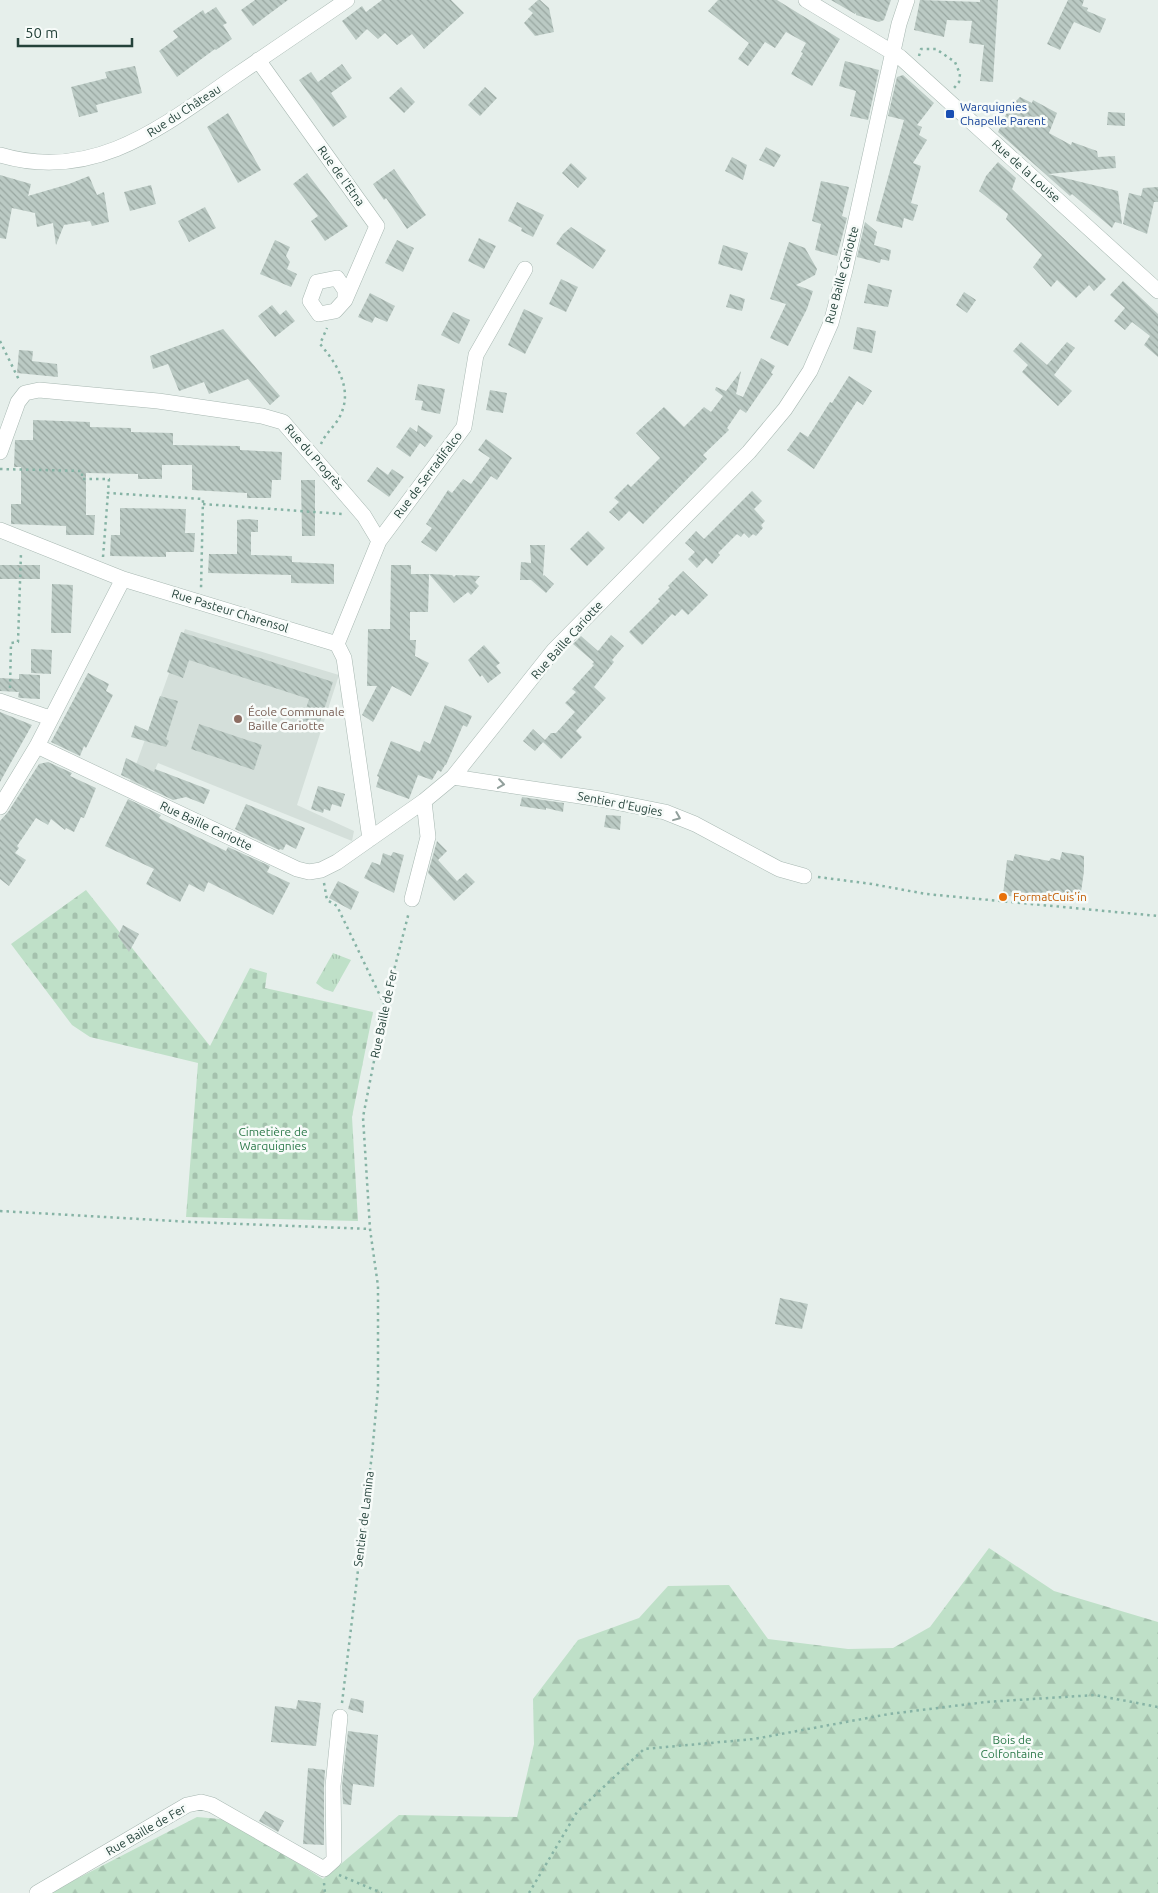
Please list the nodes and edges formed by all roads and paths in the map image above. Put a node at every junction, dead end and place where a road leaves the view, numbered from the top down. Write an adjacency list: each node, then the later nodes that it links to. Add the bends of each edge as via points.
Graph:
1 (347, 0): 5 (street, Rue du Château)
2 (806, 0): 4 (street)
3 (907, 0): 4 (street, Rue Baille Cariotte)
4 (894, 53): 6 (street, Rue de la Louise); 30 (street, Rue Baille Cariotte, via 845,270 830,323 810,371 785,409 749,452 554,650)
5 (258, 60): 8 (street, Rue du Château, via 149,134 115,151 58,163 30,162); 11 (street, Rue de l'Etna, via 377,226)
6 (910, 67): 7 (path, via 922,49 936,49 955,62 960,74 959,82); 10 (street, Rue de la Louise)
7 (952, 91)
8 (0, 155)
9 (525, 269): 22 (street, Rue de Serradifalco, via 476,355 464,427)
10 (1158, 291)
11 (340, 306): 15 (path, via 320,344 344,381 344,400 340,417 323,439)
12 (0, 341): 13 (path)
13 (25, 393): 14 (street, via 18,402); 15 (street, Rue du Progrès, via 39,390 158,400 262,416 283,422)
14 (0, 452)
15 (315, 459): 19 (street, Rue du Progrès)
16 (0, 469): 17 (path, via 82,471 82,479 109,479)
17 (108, 494): 18 (path, via 203,499); 23 (path)
18 (203, 504): 19 (path); 25 (path)
19 (364, 516): 22 (street, Rue du Progrès)
20 (0, 530): 21 (street, Rue Pasteur Charensol)
21 (21, 539): 23 (street, Rue Pasteur Charensol); 27 (path, via 18,642 11,643)
22 (379, 541): 26 (street)
23 (102, 571): 24 (street, Rue Pasteur Charensol)
24 (123, 579): 25 (street, Rue Pasteur Charensol); 28 (street)
25 (201, 602): 26 (street, Rue Pasteur Charensol)
26 (337, 644): 33 (street, via 344,658)
27 (5, 702): 28 (street)
28 (50, 718): 29 (street)
29 (37, 746): 32 (street); 34 (street, Rue Baille Cariotte, via 297,869)
30 (453, 777): 31 (street, Rue Baille Cariotte); 35 (street, Sentier d'Eugies, one-way to 35, via 600,798 665,812 695,824 780,869)
31 (424, 801): 33 (street, Rue Baille Cariotte); 36 (street, via 428,837)
32 (0, 806)
33 (370, 838): 34 (street, Rue Baille Cariotte)
34 (321, 870): 38 (path, via 327,900 337,906)
35 (804, 876): 37 (path, via 926,894)
36 (412, 899): 38 (path, Rue Baille de Fer)
37 (1158, 916)
38 (384, 1005): 40 (path, Rue Baille de Fer, via 363,1117)
39 (0, 1212): 40 (path)
40 (370, 1230): 42 (path, Sentier de Lamina, via 378,1286 378,1388)
41 (1158, 1707): 46 (path, via 1094,1696 986,1702 889,1714 754,1739 644,1749 577,1812)
42 (340, 1717): 43 (street, via 332,1786)
43 (329, 1864): 44 (street, Rue Baille de Fer, via 201,1802 188,1805); 45 (path)
44 (37, 1893)
45 (382, 1893)
46 (529, 1893)

